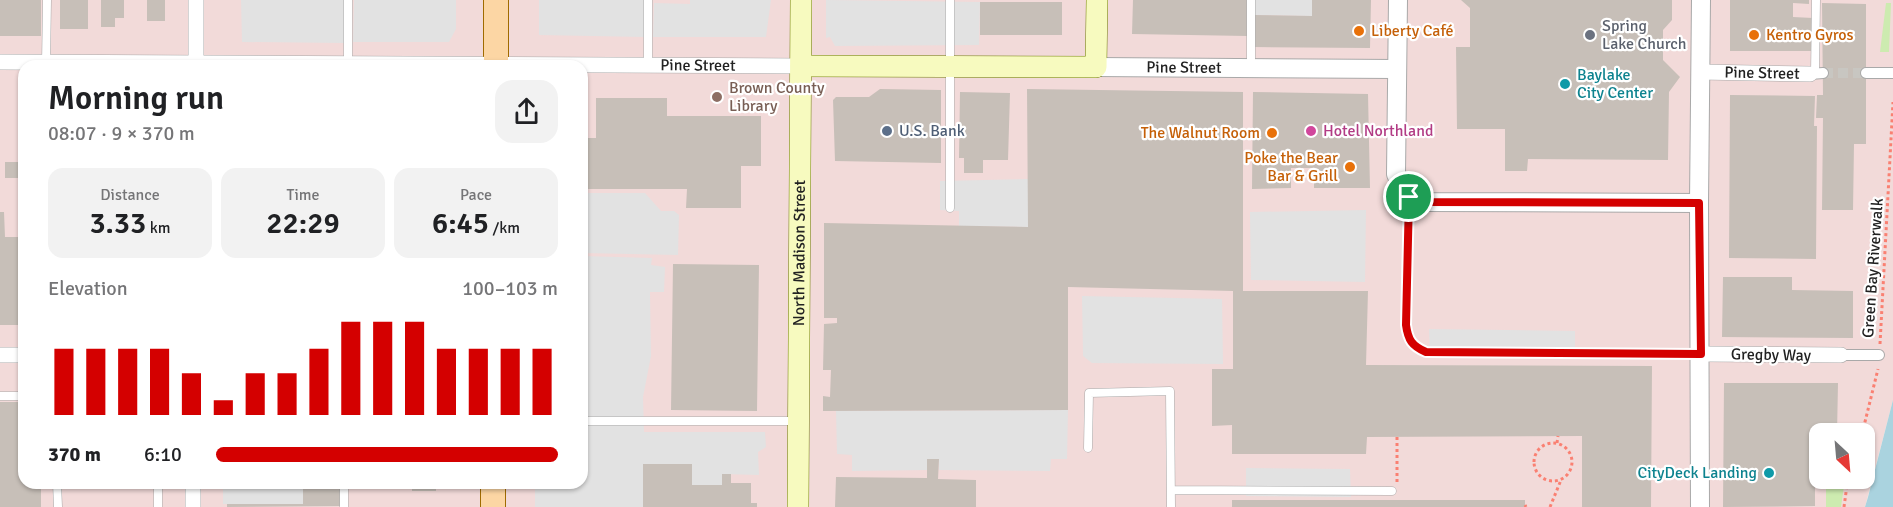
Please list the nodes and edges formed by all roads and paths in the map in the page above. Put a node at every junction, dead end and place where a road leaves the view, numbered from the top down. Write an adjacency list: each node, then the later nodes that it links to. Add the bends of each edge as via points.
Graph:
1 (47, 0): 13 (lane)
2 (196, 0): 14 (street)
3 (348, 0): 15 (lane)
4 (496, 0): 16 (main road)
5 (648, 0): 20 (lane)
6 (801, 0): 21 (main road, North Madison Street)
7 (950, 0): 22 (lane)
8 (1097, 0): 23 (main road)
9 (1251, 0): 24 (lane)
10 (1398, 0): 25 (street)
11 (1701, 0): 26 (street)
12 (1816, 0): 29 (lane)
13 (46, 60)
14 (196, 60)
15 (348, 60)
16 (496, 60)
17 (0, 62): 18 (street, Pine Street)
18 (18, 63)
19 (588, 65): 20 (street, Pine Street)
20 (648, 65): 21 (street, Pine Street)
21 (801, 66): 22 (main road, Pine Street); 42 (main road, North Madison Street)
22 (950, 66): 23 (main road, Pine Street); 33 (lane)
23 (1096, 67): 24 (street, Pine Street)
24 (1251, 69): 25 (street, Pine Street)
25 (1396, 69): 31 (street, via 1396,174)
26 (1700, 72): 29 (street, Pine Street); 32 (street)
27 (1866, 73): 28 (street)
28 (1893, 73)
29 (1816, 74)
30 (1893, 102): 38 (path, Green Bay Riverwalk)
31 (1409, 197): 32 (street, via 1423,202); 34 (lane, via 1406,325 1414,347 1426,352)
32 (1699, 203): 34 (street)
33 (950, 208)
34 (1701, 354): 37 (street, Gregby Way); 65 (street)
35 (0, 355): 36 (street)
36 (18, 355)
37 (1841, 355): 38 (street)
38 (1879, 355): 43 (path, Green Bay Riverwalk, via 1878,380)
39 (0, 396): 40 (lane)
40 (18, 396)
41 (588, 421): 42 (lane)
42 (800, 421): 62 (main road, North Madison Street)
43 (1865, 423)
44 (1397, 436): 56 (path, via 1396,491)
45 (1558, 436): 46 (path)
46 (1557, 443): 48 (path, via 1568,449 1573,460 1570,472); 48 (path, via 1539,449 1535,467 1542,478)
47 (1088, 448): 55 (lane, via 1089,393 1170,391)
48 (1562, 480): 64 (path)
49 (57, 489): 57 (lane)
50 (158, 489): 58 (lane)
51 (193, 489): 59 (street)
52 (344, 489): 60 (lane)
53 (493, 489): 61 (main road)
54 (1846, 489): 66 (path)
55 (1171, 490): 56 (lane); 63 (lane)
56 (1392, 491)
57 (58, 507)
58 (158, 507)
59 (193, 507)
60 (344, 507)
61 (493, 507)
62 (798, 507)
63 (1171, 507)
64 (1550, 507)
65 (1700, 507)
66 (1844, 507)

